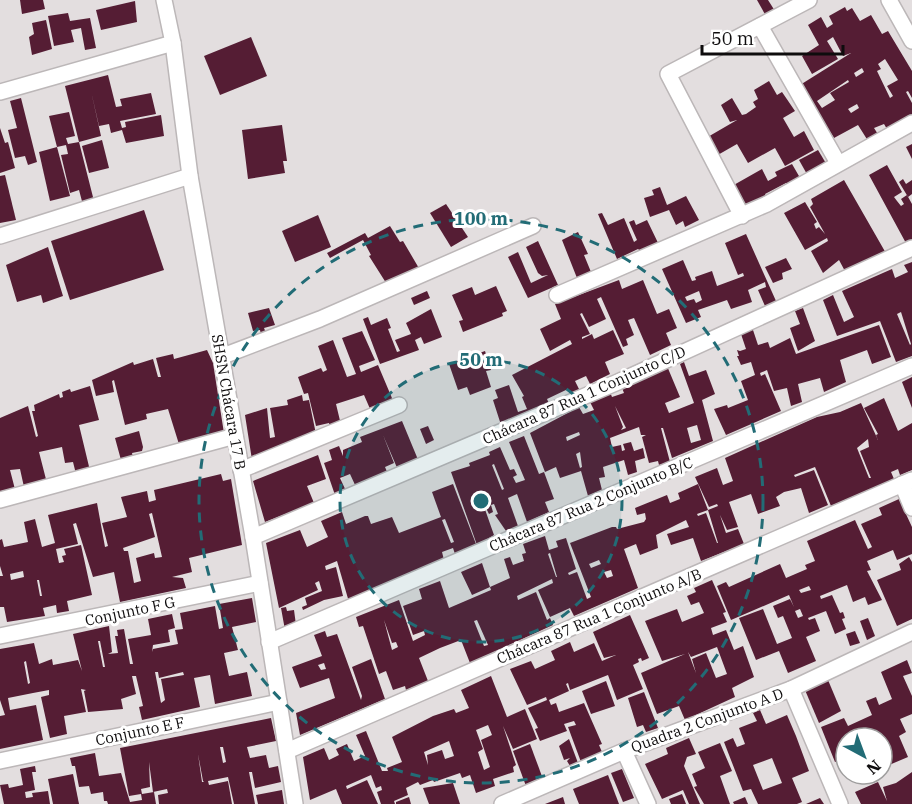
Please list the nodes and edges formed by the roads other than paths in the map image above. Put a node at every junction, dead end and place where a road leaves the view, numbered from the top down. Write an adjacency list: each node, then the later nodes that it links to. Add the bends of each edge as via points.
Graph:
1 (164, 0): 6 (street, SHSN Chácara 17 B)
2 (809, 0): 4 (street)
3 (889, 0): 5 (street)
4 (760, 26): 9 (street); 11 (street, via 668,74)
5 (912, 41)
6 (173, 43): 7 (street); 10 (street, SHSN Chácara 17 B)
7 (0, 92)
8 (912, 123): 9 (street)
9 (838, 163): 11 (street)
10 (190, 176): 13 (street); 16 (street, SHSN Chácara 17 B)
11 (742, 216): 15 (street)
12 (533, 226): 16 (street, via 320,320)
13 (0, 236)
14 (912, 248): 24 (street, Chácara 87 Rua 1 Conjunto C/D, via 618,382)
15 (557, 295)
16 (223, 356): 19 (street, SHSN Chácara 17 B)
17 (912, 366): 28 (street, Chácara 87 Rua 2 Conjunto B/C)
18 (399, 405): 20 (street)
19 (235, 436): 20 (street, SHSN Chácara 17 B); 22 (street)
20 (241, 471): 24 (street, SHSN Chácara 17 B)
21 (907, 482): 23 (street); 32 (street, Chácara 87 Rua 1 Conjunto A/B)
22 (0, 500)
23 (912, 508)
24 (253, 537): 25 (street, SHSN Chácara 17 B)
25 (260, 583): 27 (street, Conjunto F G); 28 (street, SHSN Chácara 17 B)
26 (912, 632): 29 (street, Quadra 2 Conjunto A D)
27 (0, 636)
28 (269, 642): 30 (street, SHSN Chácara 17 B)
29 (791, 689): 31 (street, Quadra 2 Conjunto A D); 37 (street)
30 (279, 702): 32 (street, SHSN Chácara 17 B); 33 (street, Conjunto E F)
31 (624, 751): 35 (street, Quadra 2 Conjunto A D); 36 (street)
32 (287, 752): 34 (street, SHSN Chácara 17 B)
33 (0, 761)
34 (295, 804)
35 (502, 804)
36 (648, 804)
37 (840, 804)

